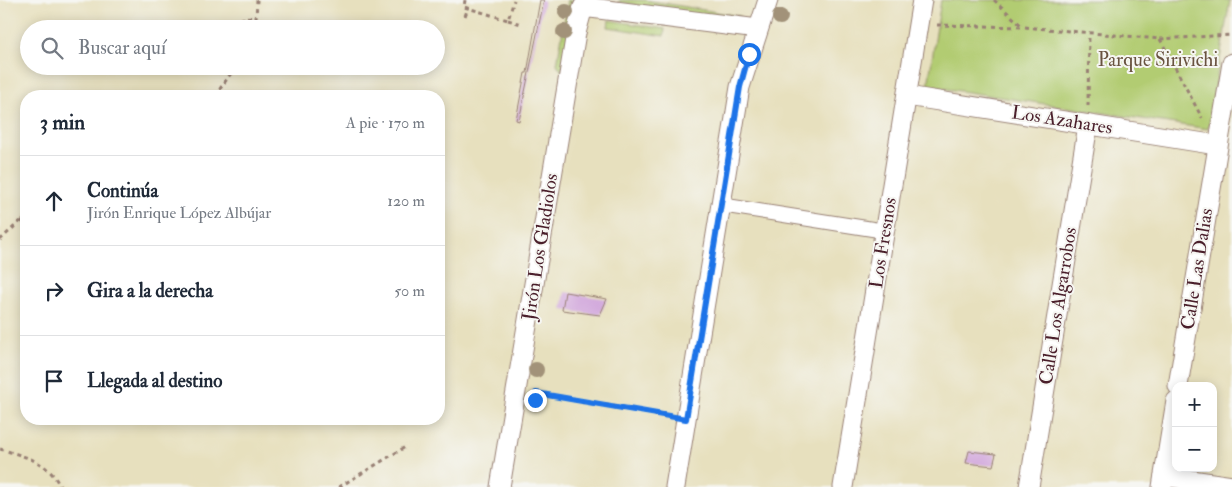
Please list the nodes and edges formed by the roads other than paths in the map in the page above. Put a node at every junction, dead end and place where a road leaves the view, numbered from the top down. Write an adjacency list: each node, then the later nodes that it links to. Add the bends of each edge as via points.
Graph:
1 (768, 0): 3 (street)
2 (922, 0): 5 (street, Los Fresnos)
3 (758, 29): 8 (street, via 740,87); 14 (street, Jirón Los Gladiolos, via 583,7)
4 (1232, 63): 7 (street, Calle Las Dalias)
5 (907, 96): 6 (street, Los Azahares); 9 (street, Los Fresnos)
6 (1088, 125): 7 (street, Los Azahares); 17 (street, Calle Los Algarrobos)
7 (1217, 145): 10 (street, Calle Las Dalias)
8 (721, 205): 9 (street); 15 (street)
9 (885, 231): 16 (street, Los Fresnos)
10 (1179, 382)
11 (1172, 426): 12 (street)
12 (1163, 481): 13 (street)
13 (1232, 486)
14 (500, 487)
15 (675, 487)
16 (843, 487)
17 (1029, 487)

